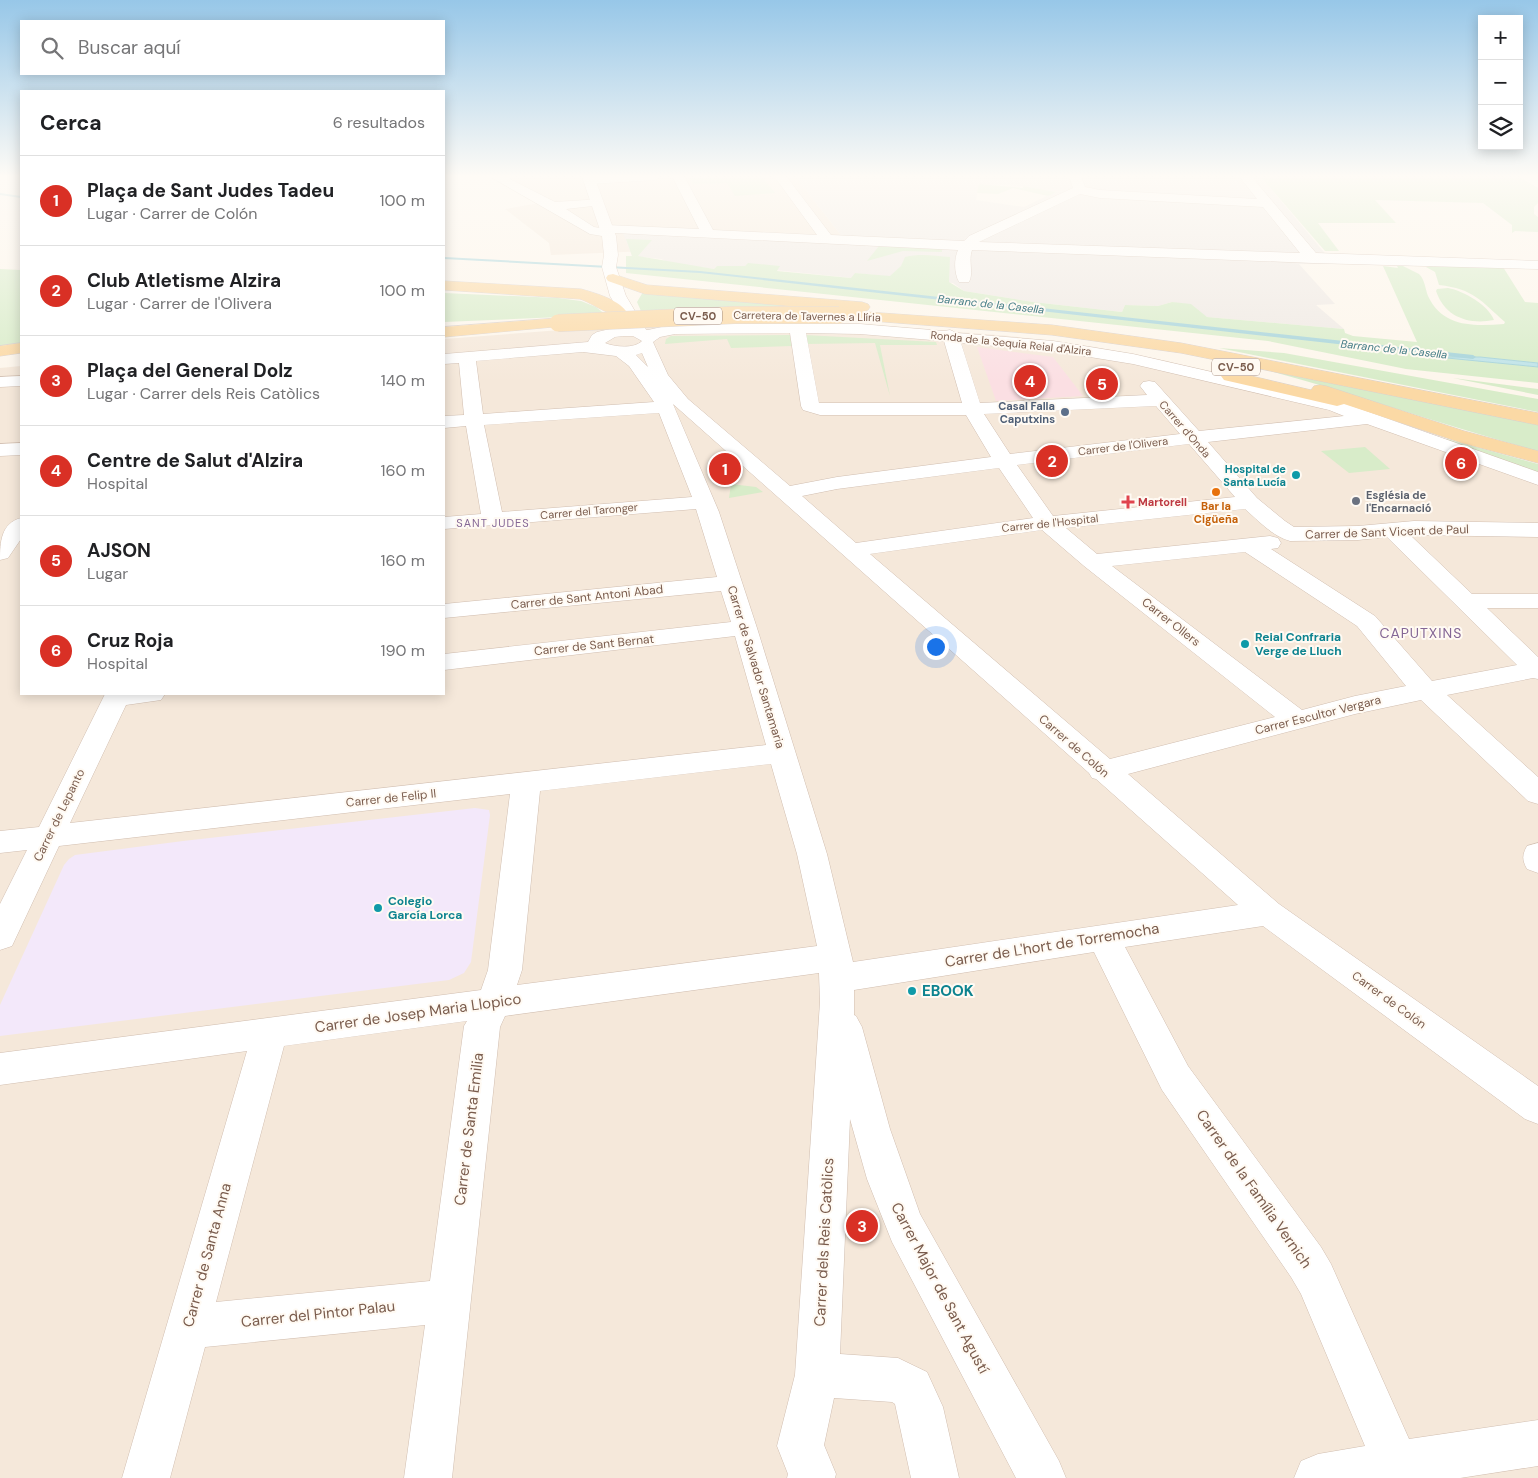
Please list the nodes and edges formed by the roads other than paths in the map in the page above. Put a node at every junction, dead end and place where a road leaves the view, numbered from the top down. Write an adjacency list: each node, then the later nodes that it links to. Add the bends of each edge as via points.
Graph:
1 (606, 245): 6 (street, Carrer de Colón)
2 (967, 245): 4 (street); 7 (street, via 962,252)
3 (1302, 245): 4 (street)
4 (1313, 259): 5 (street)
5 (1538, 265)
6 (604, 272): 9 (main road, via 544,288); 10 (street, Carrer de Colón); 15 (main road, via 645,289 851,306)
7 (964, 279)
8 (445, 285): 9 (main road)
9 (505, 288): 10 (main road, via 581,294)
10 (618, 304): 18 (street, Carrer de Colón); 19 (street, via 618,327)
11 (558, 323): 12 (main road, Carretera de Tavernes a Llíria / CV-50); 13 (main road, Carretera de Tavernes a Llíria / CV-50, bridge, via 734,315 839,315); 16 (main road, Carretera de Tavernes a Llíria / CV-50)
12 (445, 325)
13 (995, 326): 15 (main road, CV-50); 39 (main road, CV-50, via 1111,342 1233,366)
14 (797, 328): 17 (street, Ronda de la Sequia Reial d'Alzira); 18 (street, Ronda de la Sequia Reial d'Alzira, via 675,330 655,332); 33 (street, via 810,406 820,409)
15 (1052, 330): 35 (main road, CV-50, via 1198,350)
16 (445, 332)
17 (950, 336): 26 (street, Ronda de la Sequia Reial d'Alzira, via 1053,346); 33 (street, Carrer Ollers)
18 (645, 339): 19 (street, Ronda de la Sequia Reial d'Alzira, via 634,351); 45 (street, Carrer de Colón, via 658,372 677,399)
19 (609, 342): 24 (street, Ronda de la Sequia Reial d'Alzira); 32 (street, Carrer de Salvador Santamaria, via 642,371)
20 (20, 348): 21 (main road)
21 (0, 351)
22 (20, 353): 23 (main road)
23 (0, 355)
24 (467, 358): 25 (street, Ronda de la Sequia Reial d'Alzira); 36 (street)
25 (445, 359)
26 (1133, 359): 31 (street, Carrer d'Onda, via 1134,367); 34 (street, Ronda de la Sequia Reial d'Alzira, via 1317,401); 39 (main road, via 1262,382)
27 (20, 360): 28 (main road)
28 (0, 362)
29 (20, 381): 30 (street)
30 (0, 382)
31 (1160, 400): 33 (street); 38 (street, Carrer d'Onda)
32 (665, 407): 36 (street); 47 (street, Carrer de Salvador Santamaria)
33 (972, 409): 43 (street, Carrer Ollers)
34 (1372, 419): 38 (street, Carrer de l'Olivera); 44 (street, Ronda de la Sequia Reial d'Alzira)
35 (1538, 419)
36 (475, 420): 37 (street); 49 (street)
37 (445, 422)
38 (1192, 438): 43 (street, Carrer de l'Olivera); 48 (street, Carrer d'Onda)
39 (1469, 439): 42 (main road, CV-50)
40 (20, 449): 41 (street)
41 (0, 450)
42 (1538, 457)
43 (1004, 461): 45 (street, Carrer de l'Olivera); 51 (street, Carrer Ollers)
44 (1530, 476): 46 (street, via 1526,485)
45 (786, 493): 57 (street, Carrer de Colón)
46 (1538, 499)
47 (704, 502): 49 (street, Carrer del Taronger); 61 (street, Carrer de Salvador Santamaria)
48 (1250, 502): 51 (street, Carrer de l'Hospital); 55 (street, Carrer d'Onda)
49 (492, 519): 50 (street, Carrer del Taronger)
50 (445, 523)
51 (1047, 523): 57 (street, Carrer de l'Hospital); 60 (street, Carrer Ollers)
52 (20, 525): 58 (street)
53 (1538, 530): 54 (street, Carrer de Sant Vicent de Paul, via 1414,528)
54 (1393, 531): 55 (street, Carrer de Sant Vicent de Paul); 62 (street)
55 (1290, 534): 56 (street, Carrer de Sant Vicent de Paul, via 1281,542)
56 (1252, 546): 60 (street, Carrer de Sant Vicent de Paul); 68 (street, via 1366,621 1416,681)
57 (850, 550): 73 (street, Carrer de Colón)
58 (0, 554): 59 (street)
59 (20, 554)
60 (1092, 561): 71 (street, Carrer Ollers)
61 (731, 583): 64 (street, Carrer de Sant Antoni Abad); 65 (street, Carrer de Salvador Santamaria)
62 (1467, 601): 63 (street); 67 (street)
63 (1538, 601)
64 (445, 611)
65 (745, 628): 66 (street, Carrer de Sant Bernat); 72 (street, Carrer de Salvador Santamaria)
66 (445, 662)
67 (1537, 670): 68 (street, Carrer Escultor Vergara)
68 (1428, 689): 71 (street, Carrer Escultor Vergara); 75 (street)
69 (134, 695): 70 (street)
70 (117, 696): 76 (street, Carrer de Lepanto)
71 (1297, 720): 73 (street, Carrer Escultor Vergara)
72 (783, 753): 74 (street, Carrer de Felip II); 83 (street, Carrer de Salvador Santamaria, via 812,854)
73 (1102, 771): 80 (street, Carrer de Colón)
74 (526, 783): 76 (street, Carrer de Felip II); 84 (street, Carrer de Santa Emilia, via 504,970)
75 (1538, 794)
76 (49, 836): 77 (street, Carrer de Felip II); 81 (street, Carrer de Lepanto)
77 (0, 842)
78 (1538, 854): 79 (street)
79 (1538, 860)
80 (1268, 913): 82 (street, Carrer de L'hort de Torremocha); 87 (street, Carrer de Colón)
81 (0, 937)
82 (1103, 937): 83 (street, Carrer de L'hort de Torremocha); 92 (street, Carrer de la Família Vernich, via 1175,1078 1306,1262)
83 (837, 979): 84 (street, Carrer de Josep Maria Llopico); 90 (street, Carrer dels Reis Catòlics); 97 (street, Carrer Major de Sant Agustí, via 872,1134 892,1196 906,1228)
84 (494, 1003): 85 (street, Carrer de Josep Maria Llopico); 88 (street, Carrer de Santa Emilia, via 482,1026)
85 (270, 1033): 86 (street, Carrer de Josep Maria Llopico); 89 (street, Carrer de Santa Anna)
86 (0, 1069)
87 (1538, 1107)
88 (448, 1301): 89 (street, Carrer del Pintor Palau); 94 (street, Carrer de Santa Emilia)
89 (188, 1327): 93 (street, Carrer de Santa Anna)
90 (817, 1375): 95 (street, Carrer dels Reis Catòlics, via 800,1446); 96 (street, via 898,1380 911,1388 920,1407)
91 (1538, 1443): 92 (street)
92 (1397, 1471): 98 (street)
93 (146, 1478)
94 (428, 1478)
95 (811, 1478)
96 (935, 1478)
97 (1042, 1478)
98 (1318, 1478)

